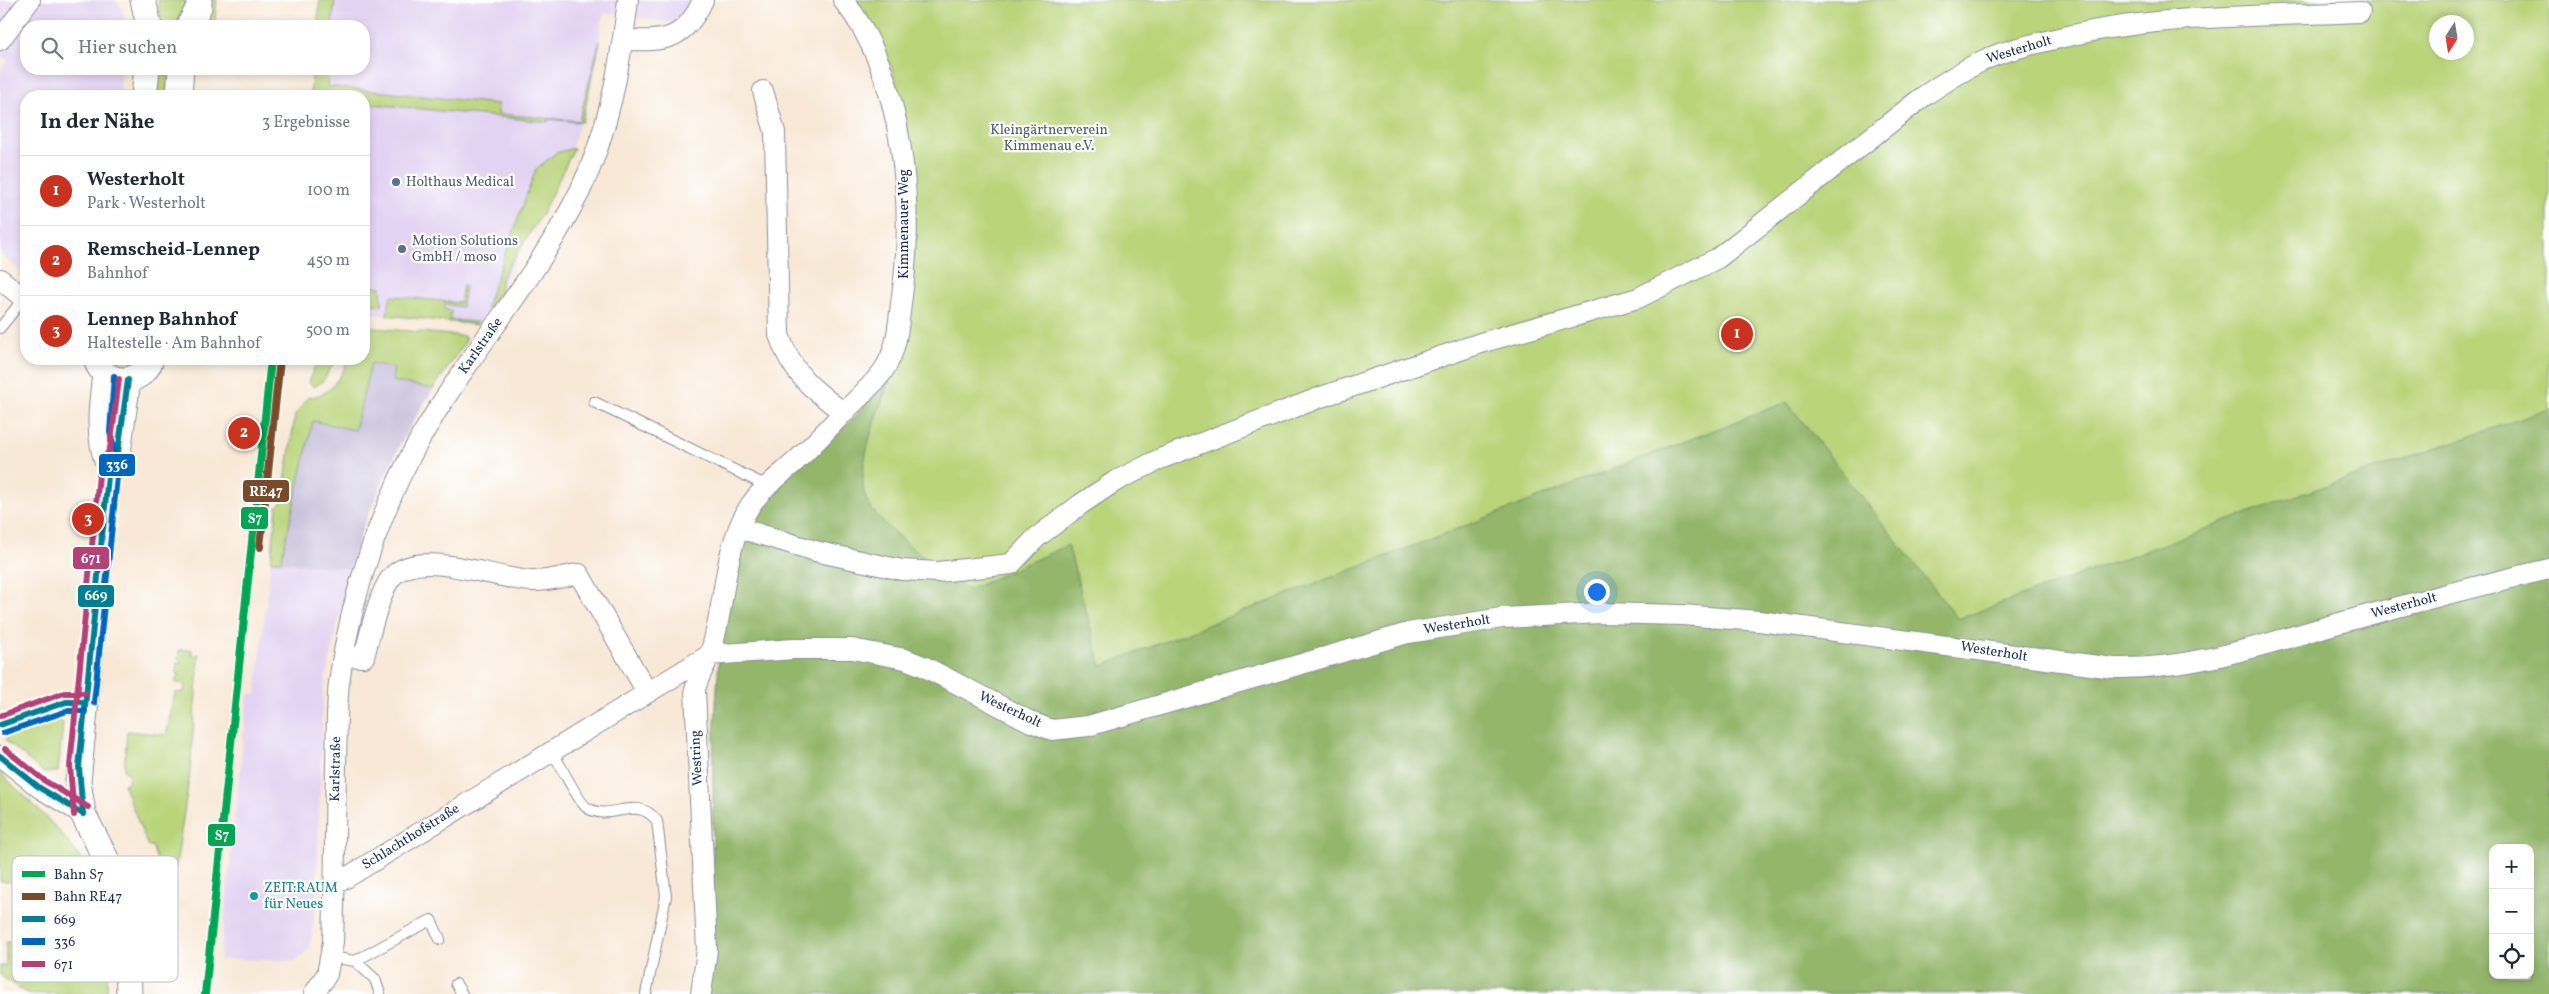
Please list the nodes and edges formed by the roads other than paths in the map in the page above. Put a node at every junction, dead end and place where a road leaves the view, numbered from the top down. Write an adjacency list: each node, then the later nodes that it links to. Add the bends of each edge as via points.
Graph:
1 (30, 0): 10 (street)
2 (143, 0): 8 (street)
3 (200, 0): 9 (street)
4 (628, 0): 11 (street, Karlstraße)
5 (703, 0): 11 (street, via 691,21 677,35 651,41)
6 (843, 0): 24 (street, Kimmenauer Weg, via 870,42 888,95 904,168 907,218 904,287 894,350 883,371)
7 (2360, 12): 26 (street, Westerholt, via 2128,24 2020,47 1983,61 1924,96 1718,258 1694,272 1638,298 1484,342 1321,397 1160,459 1114,482 1081,504 1036,538 1010,564 938,572 902,570 819,552)
8 (148, 20)
9 (192, 20)
10 (0, 40)
11 (623, 40): 29 (street, Karlstraße, via 607,118 580,190 534,269 420,436 389,501 373,544)
12 (146, 75): 14 (street)
13 (181, 75): 15 (street)
14 (145, 90)
15 (179, 90)
16 (763, 91): 24 (street, via 774,132 779,335 785,354 798,375)
17 (0, 279): 18 (street)
18 (20, 295)
19 (20, 305): 20 (lane)
20 (0, 328)
21 (148, 365): 22 (street, via 146,369)
22 (110, 371): 31 (street, via 118,452 109,466)
23 (594, 402): 25 (lane)
24 (844, 413): 25 (street, Kimmenauer Weg)
25 (767, 486): 26 (street, Kimmenauer Weg, via 753,500)
26 (739, 528): 28 (street, Westring, via 729,558)
27 (2549, 569): 28 (street, Westerholt, via 2212,659 2151,668 2113,668 1759,621 1682,615 1601,613 1502,618 1408,632 1088,726 1052,730 923,666 887,655 852,648)
28 (709, 655): 30 (street, Schlachthofstraße); 46 (street, Westring, via 695,690 707,950)
29 (344, 656): 30 (street, via 364,657 391,577 414,564 449,566 534,581 580,574); 37 (street, Karlstraße, via 338,708)
30 (647, 692): 33 (street, Schlachthofstraße)
31 (85, 702): 32 (street, via 66,702); 35 (street, via 78,767)
32 (0, 725)
33 (552, 751): 37 (street, Schlachthofstraße); 45 (lane, via 585,806 596,812 638,808 650,811 657,821 666,896)
34 (0, 756): 35 (street, via 40,788)
35 (82, 814): 36 (street)
36 (104, 856)
37 (333, 883): 39 (street)
38 (440, 939): 40 (lane, via 431,920)
39 (331, 957): 40 (lane); 42 (street, via 327,974)
40 (355, 961): 43 (lane, via 376,980)
41 (456, 984): 44 (lane)
42 (314, 994)
43 (380, 994)
44 (462, 994)
45 (646, 994)
46 (701, 994)

